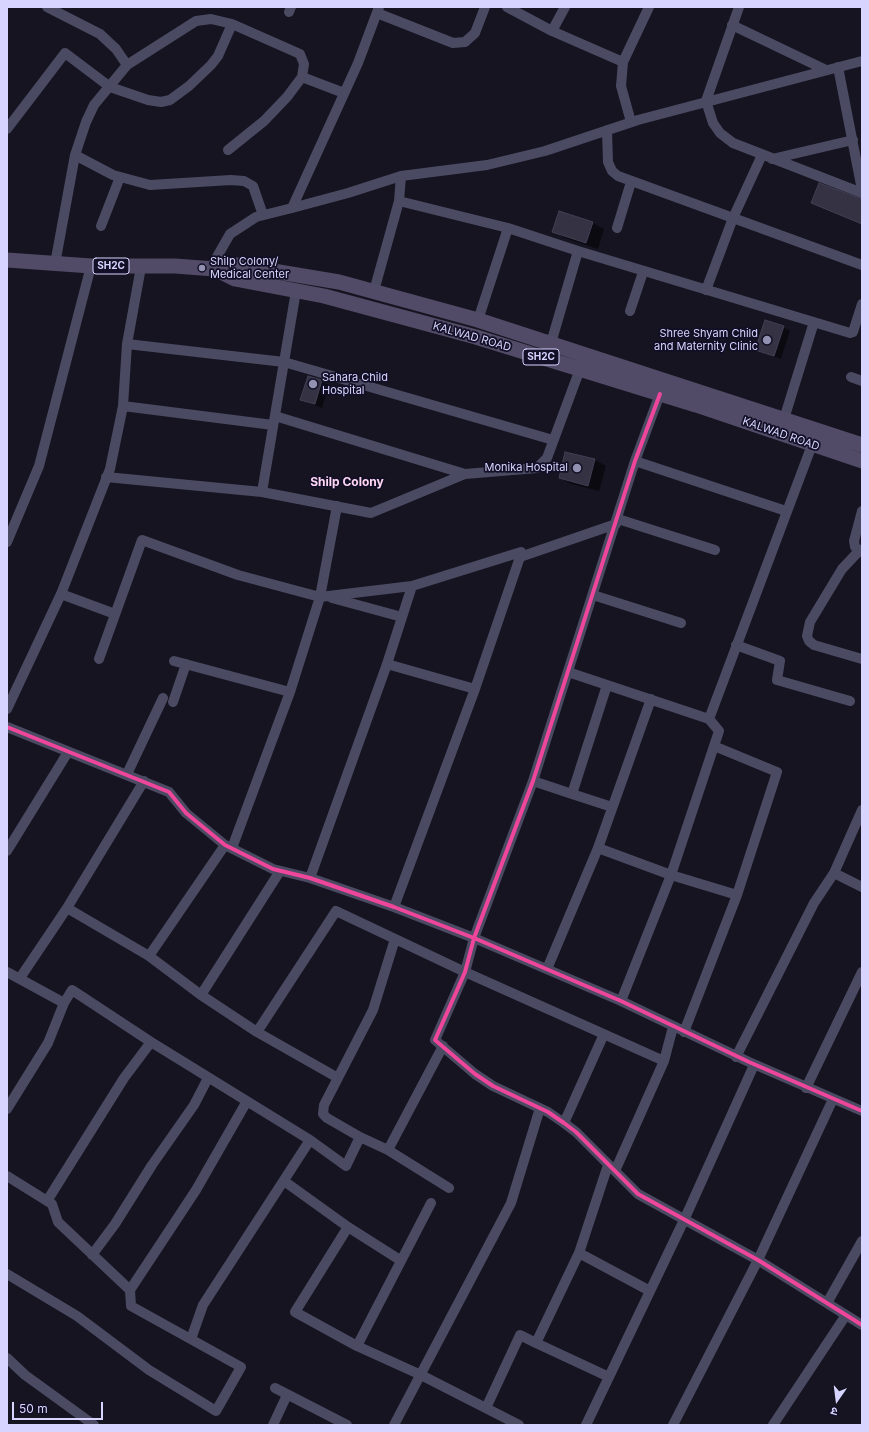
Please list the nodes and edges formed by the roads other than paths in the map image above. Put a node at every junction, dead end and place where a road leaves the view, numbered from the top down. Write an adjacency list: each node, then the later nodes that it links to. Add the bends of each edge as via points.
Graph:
1 (47, 7): 13 (street, via 100,34 116,49)
2 (485, 7): 7 (street, via 474,33 465,42 453,43)
3 (507, 7): 10 (street)
4 (565, 7): 10 (street)
5 (649, 7): 12 (street)
6 (739, 7): 9 (street)
7 (378, 10): 18 (street)
8 (232, 24): 13 (street, via 211,18 196,21); 16 (street, via 300,54 304,64); 17 (street, via 218,56 211,65 170,100 148,100)
9 (732, 25): 15 (street); 19 (street)
10 (552, 31): 12 (street)
11 (862, 60): 14 (street)
12 (623, 62): 20 (street, via 621,86)
13 (127, 65): 17 (street)
14 (838, 67): 15 (street); 23 (street)
15 (826, 70): 19 (street)
16 (302, 77): 18 (street); 24 (street, via 264,121)
17 (110, 87): 21 (street, via 65,53); 25 (street, via 91,110)
18 (344, 93): 34 (street)
19 (706, 101): 20 (street); 26 (street, via 714,124 720,132 733,143)
20 (631, 122): 22 (street)
21 (7, 129)
22 (607, 130): 28 (street, via 545,151 487,165); 30 (street, via 610,167 618,176)
23 (853, 140): 27 (street); 31 (street)
24 (228, 150)
25 (75, 155): 29 (street); 42 (street)
26 (762, 155): 27 (street); 36 (street)
27 (772, 159): 32 (street)
28 (401, 176): 33 (street); 34 (street)
29 (120, 177): 35 (street, via 150,185 244,181 254,186); 37 (street)
30 (631, 182): 36 (street); 39 (street)
31 (862, 190)
32 (862, 193)
33 (399, 201): 38 (street); 50 (street)
34 (292, 208): 35 (street)
35 (263, 215): 46 (street, via 230,234)
36 (733, 218): 43 (street); 48 (street)
37 (101, 226)
38 (508, 228): 40 (street); 53 (street)
39 (617, 228)
40 (578, 251): 47 (street); 55 (street)
41 (7, 260): 42 (main road, KALWAD ROAD / SH2C)
42 (55, 264): 44 (main road, KALWAD ROAD / SH2C)
43 (862, 265)
44 (91, 266): 45 (main road, KALWAD ROAD / SH2C); 77 (street, via 39,466)
45 (141, 267): 46 (main road, KALWAD ROAD / SH2C); 56 (street)
46 (213, 269): 49 (main road, KALWAD ROAD / SH2C, via 235,279); 50 (main road, KALWAD ROAD / SH2C, via 237,265 339,282)
47 (643, 272): 48 (street); 52 (street)
48 (706, 290): 54 (street)
49 (296, 291): 57 (street); 58 (main road, KALWAD ROAD / SH2C, via 324,296 476,337)
50 (374, 291): 53 (main road, KALWAD ROAD / SH2C)
51 (862, 304): 54 (street, via 851,333)
52 (630, 311)
53 (478, 320): 55 (main road, KALWAD ROAD / SH2C)
54 (814, 322): 63 (street)
55 (551, 343): 63 (main road, KALWAD ROAD / SH2C)
56 (127, 344): 57 (street); 62 (street)
57 (284, 362): 64 (street); 65 (street)
58 (580, 369): 61 (main road, KALWAD ROAD / SH2C); 65 (street)
59 (851, 377): 60 (street)
60 (862, 381)
61 (660, 394): 66 (main road, KALWAD ROAD / SH2C); 68 (street)
62 (123, 406): 64 (street); 71 (street)
63 (784, 419): 67 (main road, KALWAD ROAD / SH2C)
64 (274, 421): 70 (street); 72 (street)
65 (553, 440): 70 (street, via 547,458 537,468)
66 (812, 444): 69 (main road, KALWAD ROAD / SH2C); 74 (street)
67 (862, 445)
68 (636, 461): 74 (street); 76 (street)
69 (862, 461)
70 (465, 474): 73 (street, via 372,513)
71 (106, 477): 72 (street); 82 (street)
72 (262, 492): 73 (street)
73 (337, 506): 84 (street)
74 (786, 511): 88 (street)
75 (862, 511): 79 (street, via 854,541 854,547)
76 (617, 521): 78 (street); 80 (street); 83 (street)
77 (7, 542)
78 (714, 550)
79 (860, 552): 90 (street, via 842,569 810,622 807,636 814,645)
80 (520, 556): 81 (street, via 521,552); 96 (street)
81 (412, 586): 84 (street); 86 (street)
82 (61, 594): 85 (street); 102 (street)
83 (594, 595): 87 (street); 94 (street)
84 (323, 597): 85 (street, via 238,575 142,540); 86 (street); 97 (street)
85 (115, 614): 89 (street)
86 (402, 617): 93 (street)
87 (681, 623)
88 (736, 645): 100 (street, via 780,662 777,680); 103 (street)
89 (99, 659)
90 (862, 659)
91 (174, 661): 92 (street)
92 (186, 664): 97 (street); 101 (street)
93 (387, 664): 96 (street); 119 (street)
94 (568, 672): 95 (street); 109 (street)
95 (607, 685): 99 (street); 110 (street)
96 (475, 689): 122 (street)
97 (290, 692): 113 (street)
98 (163, 698): 107 (street)
99 (651, 699): 103 (street); 111 (street)
100 (850, 701)
101 (173, 702)
102 (7, 708)
103 (709, 719): 105 (street, via 719,731)
104 (7, 727): 106 (street)
105 (714, 746): 118 (street); 121 (street, via 777,772)
106 (68, 752): 107 (street); 115 (street)
107 (127, 774): 108 (street)
108 (144, 781): 113 (street, via 169,792 186,813); 123 (street)
109 (533, 781): 110 (street); 124 (street)
110 (572, 794): 111 (street)
111 (612, 807): 114 (street)
112 (862, 810): 117 (street)
113 (229, 846): 116 (street); 126 (street)
114 (598, 848): 118 (street); 127 (street)
115 (7, 851)
116 (280, 871): 119 (street); 132 (street)
117 (834, 873): 120 (street); 141 (street, via 814,903)
118 (671, 875): 121 (street); 133 (street)
119 (310, 878): 122 (street)
120 (862, 887)
121 (737, 895): 137 (street)
122 (394, 907): 124 (street)
123 (67, 908): 126 (street); 131 (street)
124 (474, 938): 127 (street); 128 (street)
125 (395, 939): 128 (street); 136 (street, via 336,911); 145 (street, via 373,1010)
126 (149, 956): 132 (street)
127 (547, 968): 133 (street)
128 (465, 972): 138 (street); 140 (street, via 435,1040)
129 (862, 972): 146 (street)
130 (8, 975): 131 (street)
131 (20, 978): 134 (street)
132 (201, 995): 136 (street)
133 (621, 1001): 135 (street)
134 (64, 1003): 139 (street, via 72,990); 150 (street, via 48,1043)
135 (673, 1027): 137 (street); 142 (street)
136 (258, 1032): 145 (street)
137 (684, 1032): 141 (street)
138 (604, 1034): 142 (street); 152 (street)
139 (151, 1042): 144 (street); 160 (street, via 124,1078)
140 (443, 1046): 149 (street, via 493,1086); 155 (street)
141 (736, 1057): 143 (street)
142 (664, 1061): 156 (street)
143 (754, 1065): 146 (street); 162 (street)
144 (208, 1078): 148 (street); 166 (street, via 194,1105)
145 (338, 1078): 153 (street, via 324,1105 323,1114)
146 (806, 1088): 147 (street)
147 (832, 1099): 151 (street); 168 (street)
148 (247, 1101): 154 (street); 170 (street, via 196,1190)
149 (540, 1108): 152 (street); 179 (street, via 511,1203)
150 (7, 1109)
151 (862, 1111)
152 (564, 1123): 156 (street)
153 (360, 1137): 154 (street, via 346,1166); 155 (street)
154 (310, 1140): 158 (street)
155 (388, 1150): 159 (street)
156 (612, 1168): 162 (street, via 638,1194); 165 (street)
157 (7, 1176): 160 (street)
158 (284, 1181): 163 (street); 175 (street, via 203,1305)
159 (449, 1188)
160 (47, 1201): 166 (street, via 52,1204 58,1222)
161 (431, 1203): 167 (street)
162 (685, 1218): 168 (street); 171 (street)
163 (348, 1227): 167 (street); 177 (street, via 295,1312)
164 (861, 1247): 172 (street)
165 (579, 1253): 171 (street); 176 (street)
166 (92, 1255): 170 (street)
167 (400, 1260): 177 (street)
168 (758, 1260): 172 (street); 190 (street)
169 (7, 1274): 175 (street, via 76,1316 149,1370 216,1411 241,1367)
170 (130, 1290): 175 (street, via 131,1306)
171 (650, 1290): 180 (street)
172 (827, 1303): 173 (street)
173 (846, 1315): 174 (street); 191 (street)
174 (862, 1325)
175 (191, 1340)
176 (536, 1343): 180 (street); 183 (street, via 520,1335)
177 (357, 1346): 179 (street)
178 (7, 1358): 185 (street, via 25,1375)
179 (420, 1375): 183 (street); 187 (street)
180 (609, 1377): 189 (street)
181 (275, 1388): 182 (street)
182 (287, 1395): 184 (street); 186 (street)
183 (486, 1408): 188 (street)
184 (341, 1424)
185 (94, 1425)
186 (273, 1425)
187 (394, 1425)
188 (518, 1425)
189 (586, 1425)
190 (673, 1425)
191 (773, 1425)

